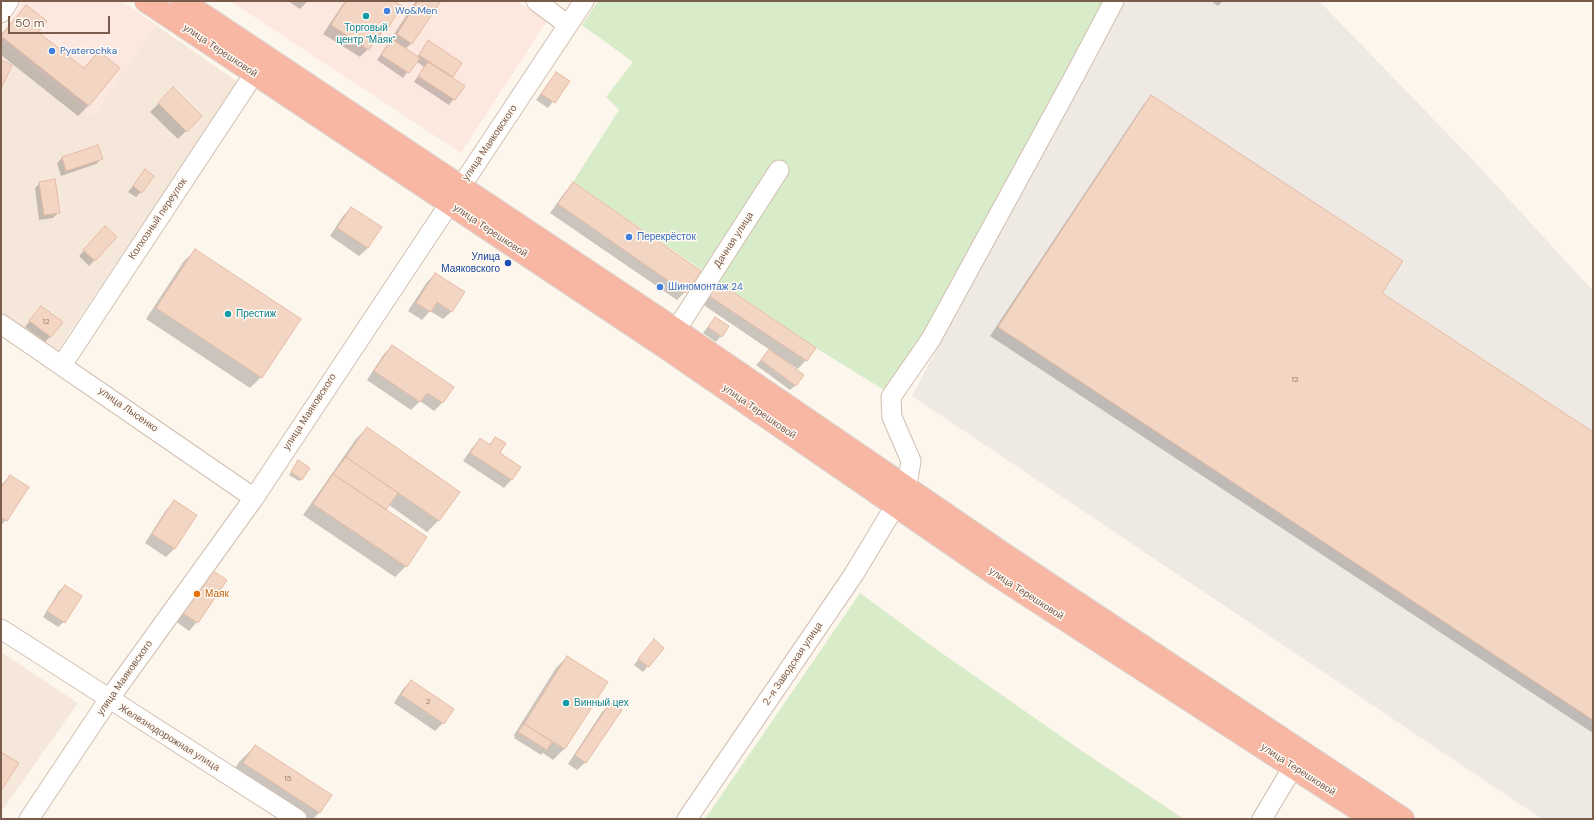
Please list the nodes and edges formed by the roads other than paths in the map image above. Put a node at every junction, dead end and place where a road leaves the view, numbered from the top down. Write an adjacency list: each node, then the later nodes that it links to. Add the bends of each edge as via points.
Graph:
1 (9, 1): 7 (street)
2 (146, 1): 9 (highway, улица Терешковой)
3 (182, 1): 11 (highway, улица Терешковой)
4 (536, 1): 8 (street)
5 (584, 1): 8 (street, улица Маяковского)
6 (1114, 1): 16 (street, 2-я Заводская улица, via 931,339 891,397 892,417 911,461)
7 (1, 13)
8 (568, 25): 11 (street, улица Маяковского)
9 (254, 74): 12 (highway, улица Терешковой); 15 (street, Колхозный переулок)
10 (780, 170): 14 (street, Дачная улица)
11 (460, 186): 12 (street, улица Маяковского); 14 (highway, улица Терешковой)
12 (448, 204): 17 (street, улица Маяковского); 18 (highway, улица Терешковой, via 665,347)
13 (1, 324): 15 (street, улица Лысенко)
14 (676, 330): 16 (highway, улица Терешковой)
15 (62, 364): 17 (street, улица Лысенко)
16 (904, 486): 18 (street, 2-я Заводская улица); 27 (highway, улица Терешковой, via 1017,564)
17 (254, 498): 20 (street, улица Маяковского)
18 (895, 506): 21 (highway, улица Терешковой, via 998,576); 24 (street, 2-я Заводская улица, via 854,574)
19 (1, 629): 20 (street, Железнодорожная улица)
20 (109, 699): 22 (street, улица Маяковского); 23 (street, Железнодорожная улица)
21 (1293, 767): 25 (street); 26 (highway, улица Терешковой)
22 (29, 819)
23 (297, 819)
24 (688, 819)
25 (1262, 819)
26 (1373, 819)
27 (1404, 819)

